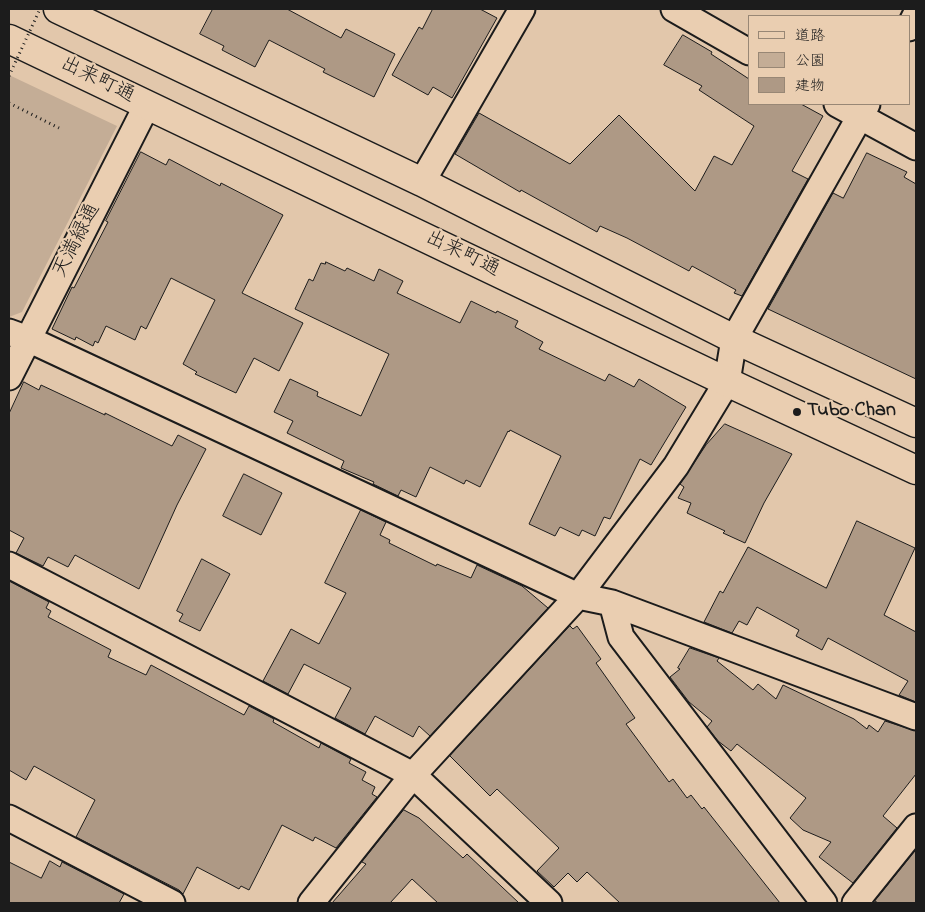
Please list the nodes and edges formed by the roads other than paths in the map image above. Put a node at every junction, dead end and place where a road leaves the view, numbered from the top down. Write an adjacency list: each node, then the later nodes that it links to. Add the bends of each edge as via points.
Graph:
1 (58, 9): 12 (main road)
2 (522, 9): 12 (street)
3 (674, 9): 7 (street)
4 (916, 14): 5 (street)
5 (910, 26)
6 (9, 39): 8 (main road, 出来町通)
7 (748, 51)
8 (147, 104): 13 (street, 天満緑通); 16 (main road, 出来町通)
9 (842, 105): 10 (street)
10 (864, 110): 11 (street); 14 (street)
11 (916, 146)
12 (422, 182): 14 (main road)
13 (18, 335): 15 (street, 天満緑通); 20 (street)
14 (734, 339): 16 (street); 17 (main road)
15 (9, 377)
16 (727, 382): 18 (main road, 出来町通); 20 (street, via 676,466)
17 (916, 423)
18 (916, 470)
19 (9, 565): 23 (street)
20 (578, 596): 21 (street); 23 (street)
21 (612, 603): 22 (street); 29 (street, via 621,637)
22 (916, 717)
23 (413, 775): 27 (street); 28 (street)
24 (9, 818): 26 (street)
25 (916, 826): 30 (street)
26 (172, 903)
27 (311, 903)
28 (549, 903)
29 (824, 903)
30 (855, 903)

